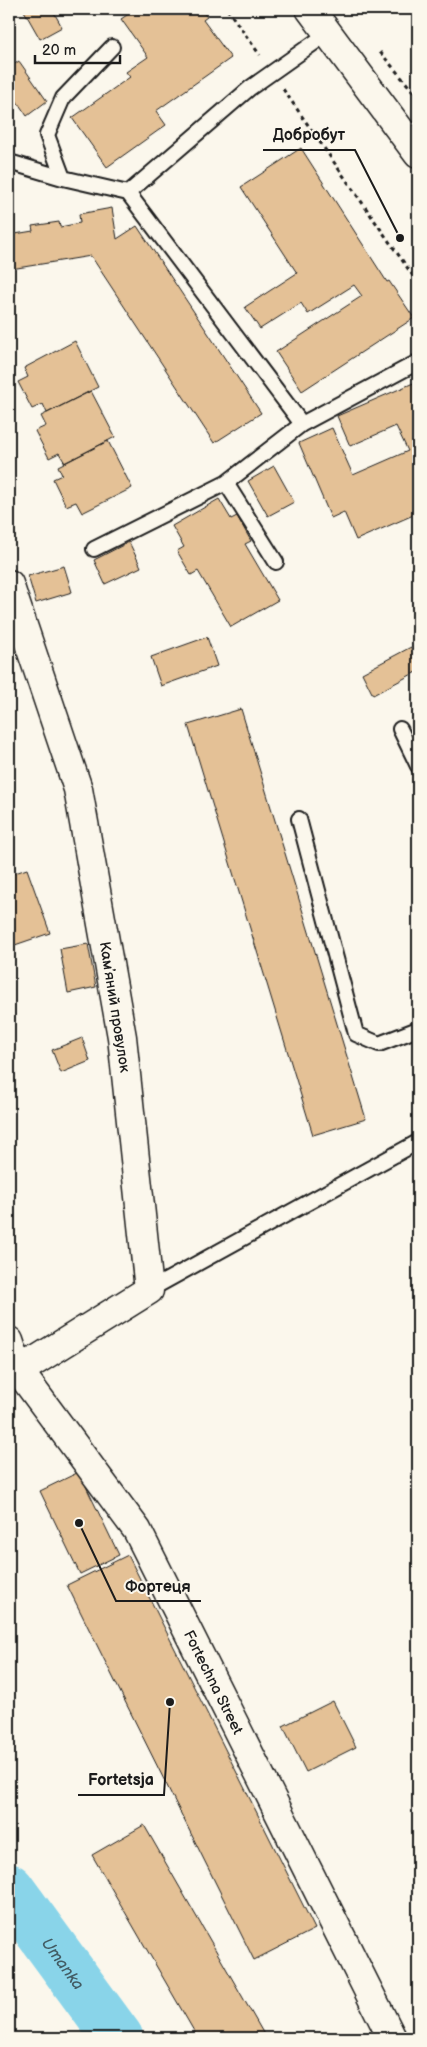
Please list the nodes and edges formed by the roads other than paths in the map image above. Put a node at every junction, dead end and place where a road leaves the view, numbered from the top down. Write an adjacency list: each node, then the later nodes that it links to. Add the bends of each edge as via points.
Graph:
1 (310, 9): 2 (street)
2 (328, 33): 4 (street); 7 (lane, via 250,88)
3 (112, 46): 6 (lane, via 63,98 47,135)
4 (418, 154)
5 (9, 162): 6 (lane)
6 (63, 178): 7 (lane)
7 (128, 193): 9 (lane)
8 (418, 362): 9 (lane)
9 (302, 424): 10 (lane)
10 (226, 483): 11 (lane); 12 (lane)
11 (94, 549)
12 (276, 562)
13 (9, 584): 19 (street, Камʼяний провулок, via 78,789 122,1037)
14 (400, 729): 15 (lane)
15 (418, 766)
16 (299, 819): 17 (lane, via 356,1034 379,1044)
17 (418, 1030)
18 (418, 1142): 19 (lane)
19 (149, 1290): 21 (street)
20 (9, 1342): 21 (street, Fortechna Street)
21 (14, 1371): 22 (street, Fortechna Street, via 137,1530)
22 (392, 2038)

